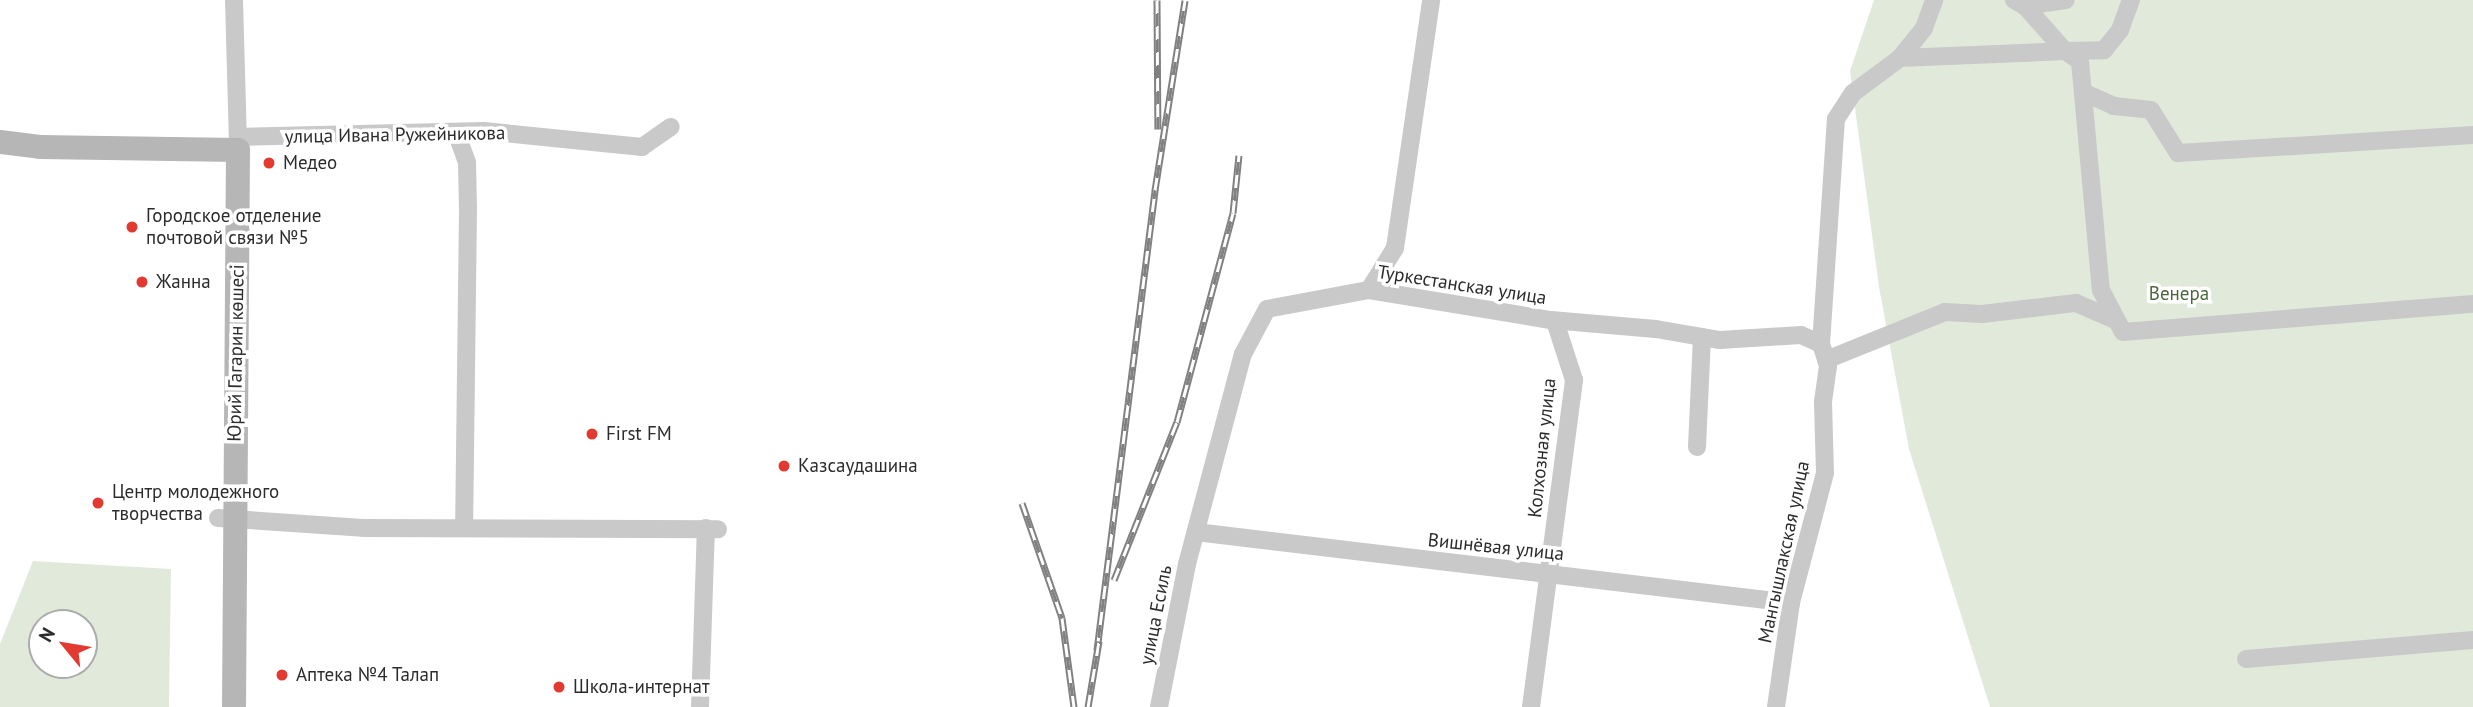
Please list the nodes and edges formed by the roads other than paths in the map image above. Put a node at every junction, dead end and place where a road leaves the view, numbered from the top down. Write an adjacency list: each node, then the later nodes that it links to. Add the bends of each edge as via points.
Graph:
1 (234, 0): 14 (street, Юрий Гагарин көшесі)
2 (1431, 0): 15 (street, via 1395,248)
3 (1934, 0): 8 (street, Мангышлакская улица, via 1924,29)
4 (2066, 0): 6 (street)
5 (2131, 0): 7 (street, via 2120,30 2104,50)
6 (2020, 3): 7 (street)
7 (2065, 51): 8 (street); 9 (street, via 2080,61)
8 (1900, 58): 20 (street, Мангышлакская улица, via 1853,93 1836,119)
9 (2085, 93): 12 (street, via 2114,106 2151,110 2178,153); 17 (street, via 2101,290)
10 (671, 127): 11 (street, улица Ивана Ружейникова, via 642,147)
11 (456, 132): 14 (street, улица Ивана Ружейникова); 23 (street, via 467,162 468,209)
12 (2473, 135)
13 (0, 142): 14 (main road)
14 (233, 147): 22 (main road, Юрий Гагарин көшесі)
15 (1369, 290): 18 (street, Туркестанская улица); 24 (street, Туркестанская улица, via 1267,309 1243,354)
16 (2473, 304): 17 (street, via 2123,332)
17 (2113, 318): 20 (street, via 2076,303 2016,312 1945,312)
18 (1555, 321): 19 (street, Туркестанская улица); 25 (street, Колхозная улица, via 1574,380)
19 (1702, 337): 20 (street, Туркестанская улица, via 1801,335); 21 (street)
20 (1824, 352): 26 (street, Мангышлакская улица, via 1825,473)
21 (1697, 447)
22 (226, 519): 23 (street, via 363,528); 29 (main road, Юрий Гагарин көшесі); 30 (main road, Юрий Гагарин көшесі)
23 (464, 527): 31 (street, via 712,528)
24 (1196, 532): 25 (street, Вишнёвая улица); 32 (street, улица Есиль)
25 (1549, 574): 26 (street, Вишнёвая улица); 33 (street, Колхозная улица)
26 (1791, 603): 34 (street, Мангышлакская улица)
27 (2473, 640): 28 (street)
28 (2246, 659)
29 (218, 707)
30 (234, 707)
31 (700, 707)
32 (1159, 707)
33 (1531, 707)
34 (1776, 707)

